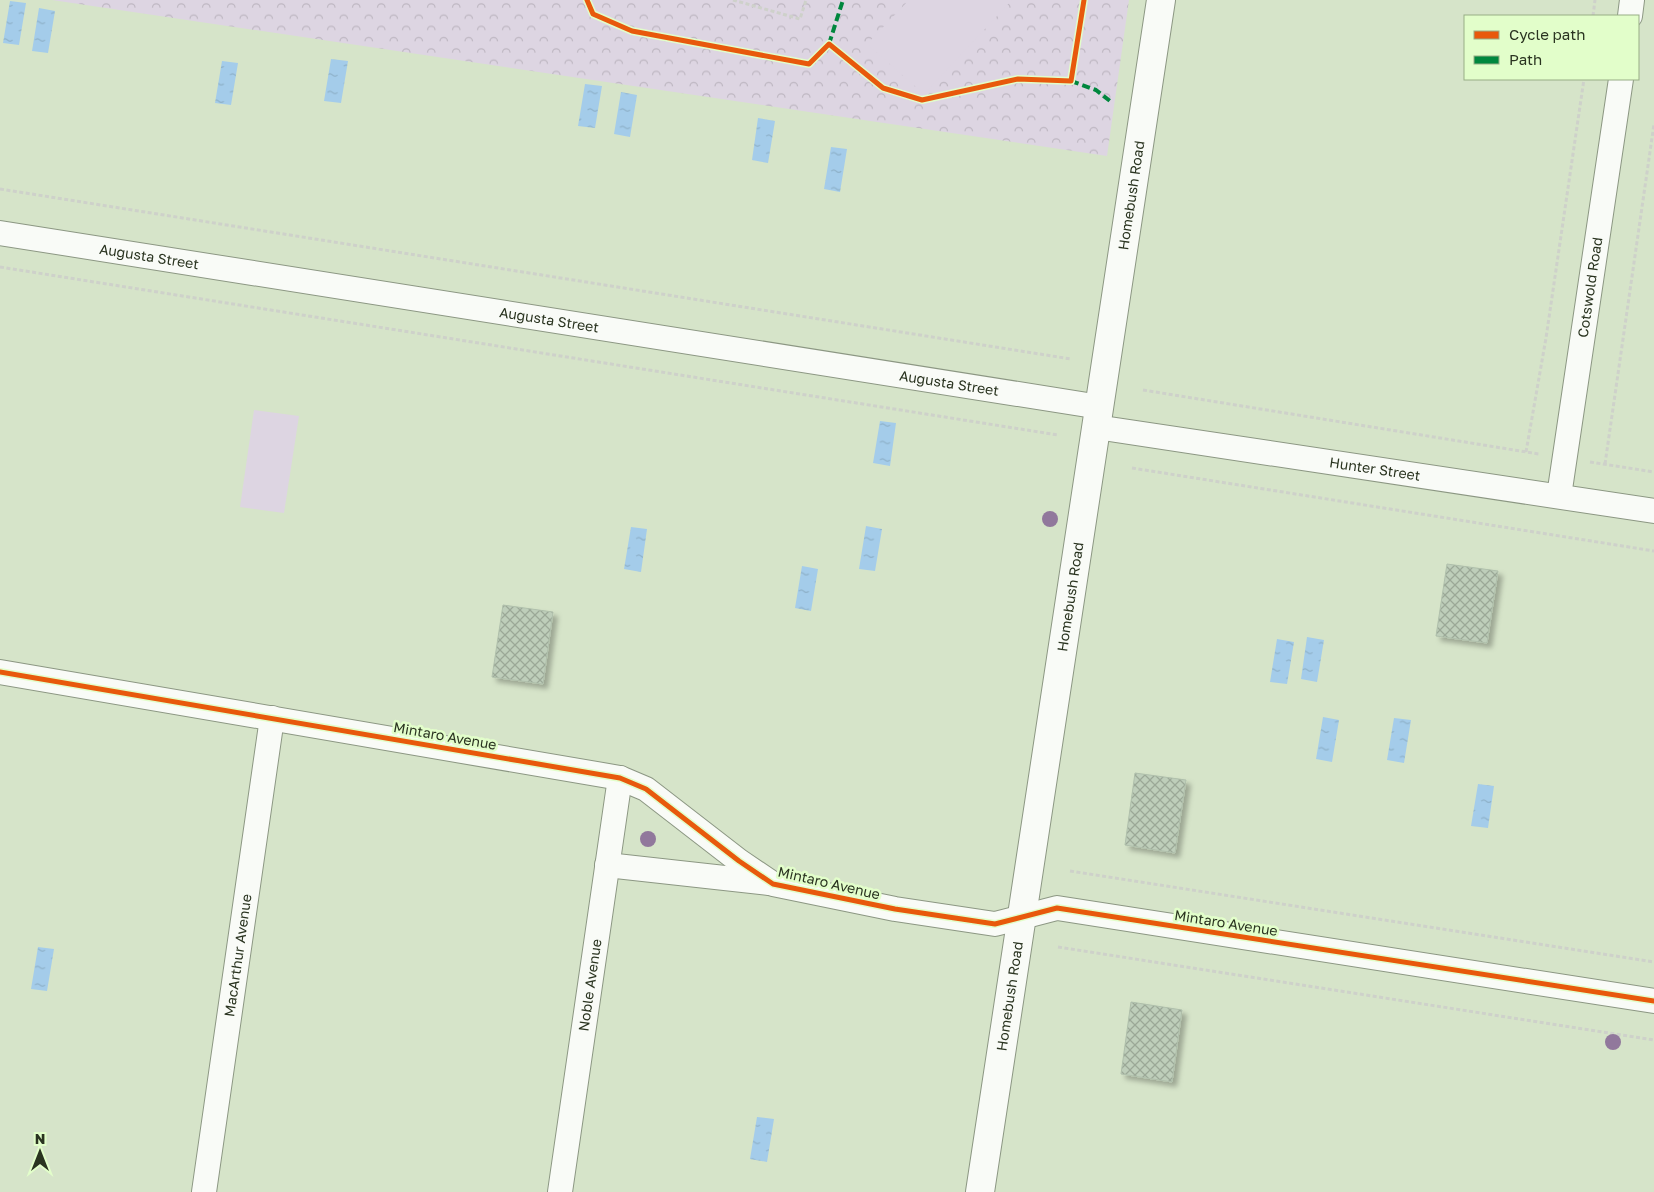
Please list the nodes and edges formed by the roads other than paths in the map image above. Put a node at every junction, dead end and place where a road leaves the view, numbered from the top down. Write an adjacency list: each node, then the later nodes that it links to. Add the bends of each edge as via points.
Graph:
1 (1161, 0): 6 (main road, Homebush Road)
2 (1632, 0): 3 (street)
3 (1630, 15)
4 (1621, 80): 7 (street, Cotswold Road)
5 (0, 233): 6 (street, Augusta Street)
6 (1098, 417): 7 (street, Hunter Street); 14 (main road, Homebush Road)
7 (1560, 496): 8 (street, Hunter Street)
8 (1654, 511)
9 (0, 672): 10 (street, Mintaro Avenue)
10 (272, 718): 11 (street, Mintaro Avenue); 16 (street, MacArthur Avenue)
11 (620, 778): 12 (street, Noble Avenue); 13 (street, Mintaro Avenue, via 646,789)
12 (607, 865): 13 (street); 17 (street, Noble Avenue)
13 (773, 884): 14 (street, Mintaro Avenue, via 895,909 995,924)
14 (1022, 915): 15 (street, Mintaro Avenue, via 1057,908); 18 (main road, Homebush Road)
15 (1654, 1002)
16 (204, 1192)
17 (560, 1192)
18 (980, 1192)

